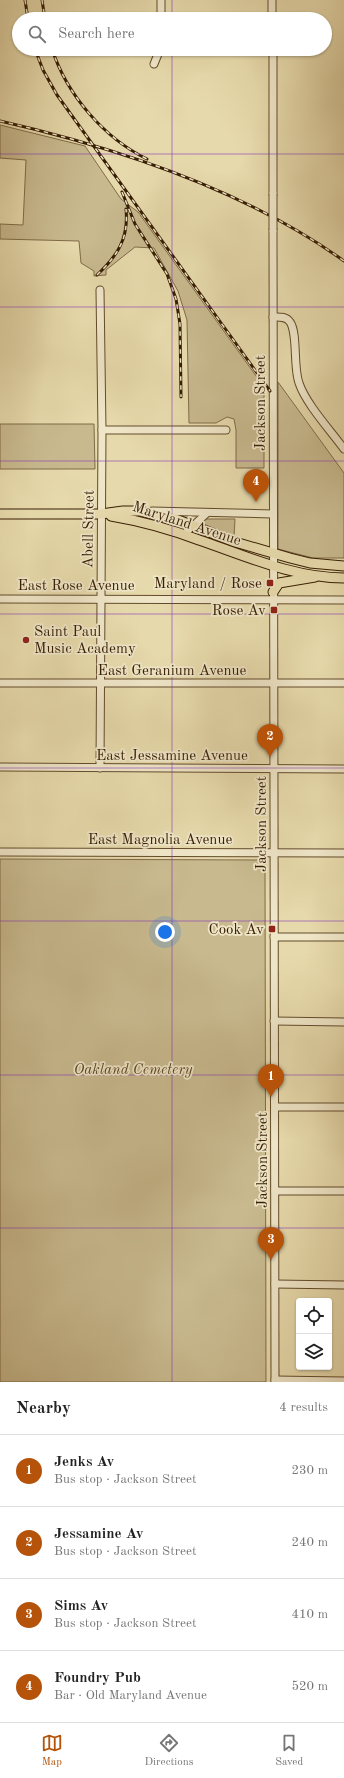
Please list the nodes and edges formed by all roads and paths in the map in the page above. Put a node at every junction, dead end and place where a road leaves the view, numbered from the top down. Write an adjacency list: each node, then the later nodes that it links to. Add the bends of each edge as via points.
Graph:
1 (161, 0): 3 (street)
2 (272, 0): 4 (street)
3 (161, 12)
4 (272, 12)
5 (157, 56): 7 (street)
6 (273, 56): 9 (street, Jackson Street, bridge)
7 (154, 64)
8 (100, 290): 10 (street, Abell Street)
9 (273, 317): 12 (street, via 284,318 292,324 295,366 300,387); 17 (street, Jackson Street)
10 (102, 430): 11 (street); 16 (street, Abell Street)
11 (226, 430)
12 (344, 450)
13 (140, 511): 14 (street); 16 (main road, Maryland Avenue); 18 (main road, Maryland Avenue)
14 (207, 513): 17 (street); 18 (street)
15 (0, 514): 16 (main road)
16 (101, 514): 19 (main road, Maryland Avenue, via 139,521); 26 (street, Abell Street)
17 (273, 514): 20 (street, Jackson Street)
18 (193, 525): 19 (street); 20 (main road, Maryland Avenue)
19 (184, 534): 21 (main road, Maryland Avenue)
20 (273, 553): 21 (street, Jackson Street); 22 (main road, Maryland Avenue, via 310,563)
21 (273, 566): 23 (main road, Maryland Avenue); 25 (street, Jackson Street)
22 (344, 566)
23 (319, 576): 24 (main road, Maryland Avenue); 25 (main road, via 279,583)
24 (344, 578)
25 (273, 596): 26 (street, East Rose Avenue); 28 (street, East Rose Avenue); 30 (street, Jackson Street)
26 (100, 598): 27 (street, East Rose Avenue); 32 (street, Abell Street)
27 (0, 599)
28 (344, 600)
29 (0, 683): 32 (street, East Geranium Avenue)
30 (274, 683): 31 (street, East Geranium Avenue); 32 (street, East Geranium Avenue); 35 (street, Jackson Street)
31 (344, 683)
32 (100, 684): 34 (street, Abell Street)
33 (0, 767): 34 (street, East Jessamine Avenue)
34 (100, 768): 35 (street, East Jessamine Avenue)
35 (274, 768): 36 (street, East Jessamine Avenue); 38 (street, Jackson Street)
36 (344, 769)
37 (0, 852): 38 (street, East Magnolia Avenue)
38 (274, 853): 39 (street, East Magnolia Avenue); 40 (street, Jackson Street)
39 (344, 853)
40 (274, 937): 41 (street); 42 (street, Jackson Street)
41 (344, 938)
42 (274, 1022): 43 (street); 44 (street, Jackson Street)
43 (344, 1022)
44 (275, 1107): 45 (street); 46 (street, Jackson Street)
45 (344, 1107)
46 (275, 1191): 47 (street); 48 (street, Jackson Street)
47 (344, 1191)
48 (275, 1284): 49 (street); 50 (street, Jackson Street)
49 (344, 1285)
50 (275, 1381): 51 (street)
51 (344, 1381)

